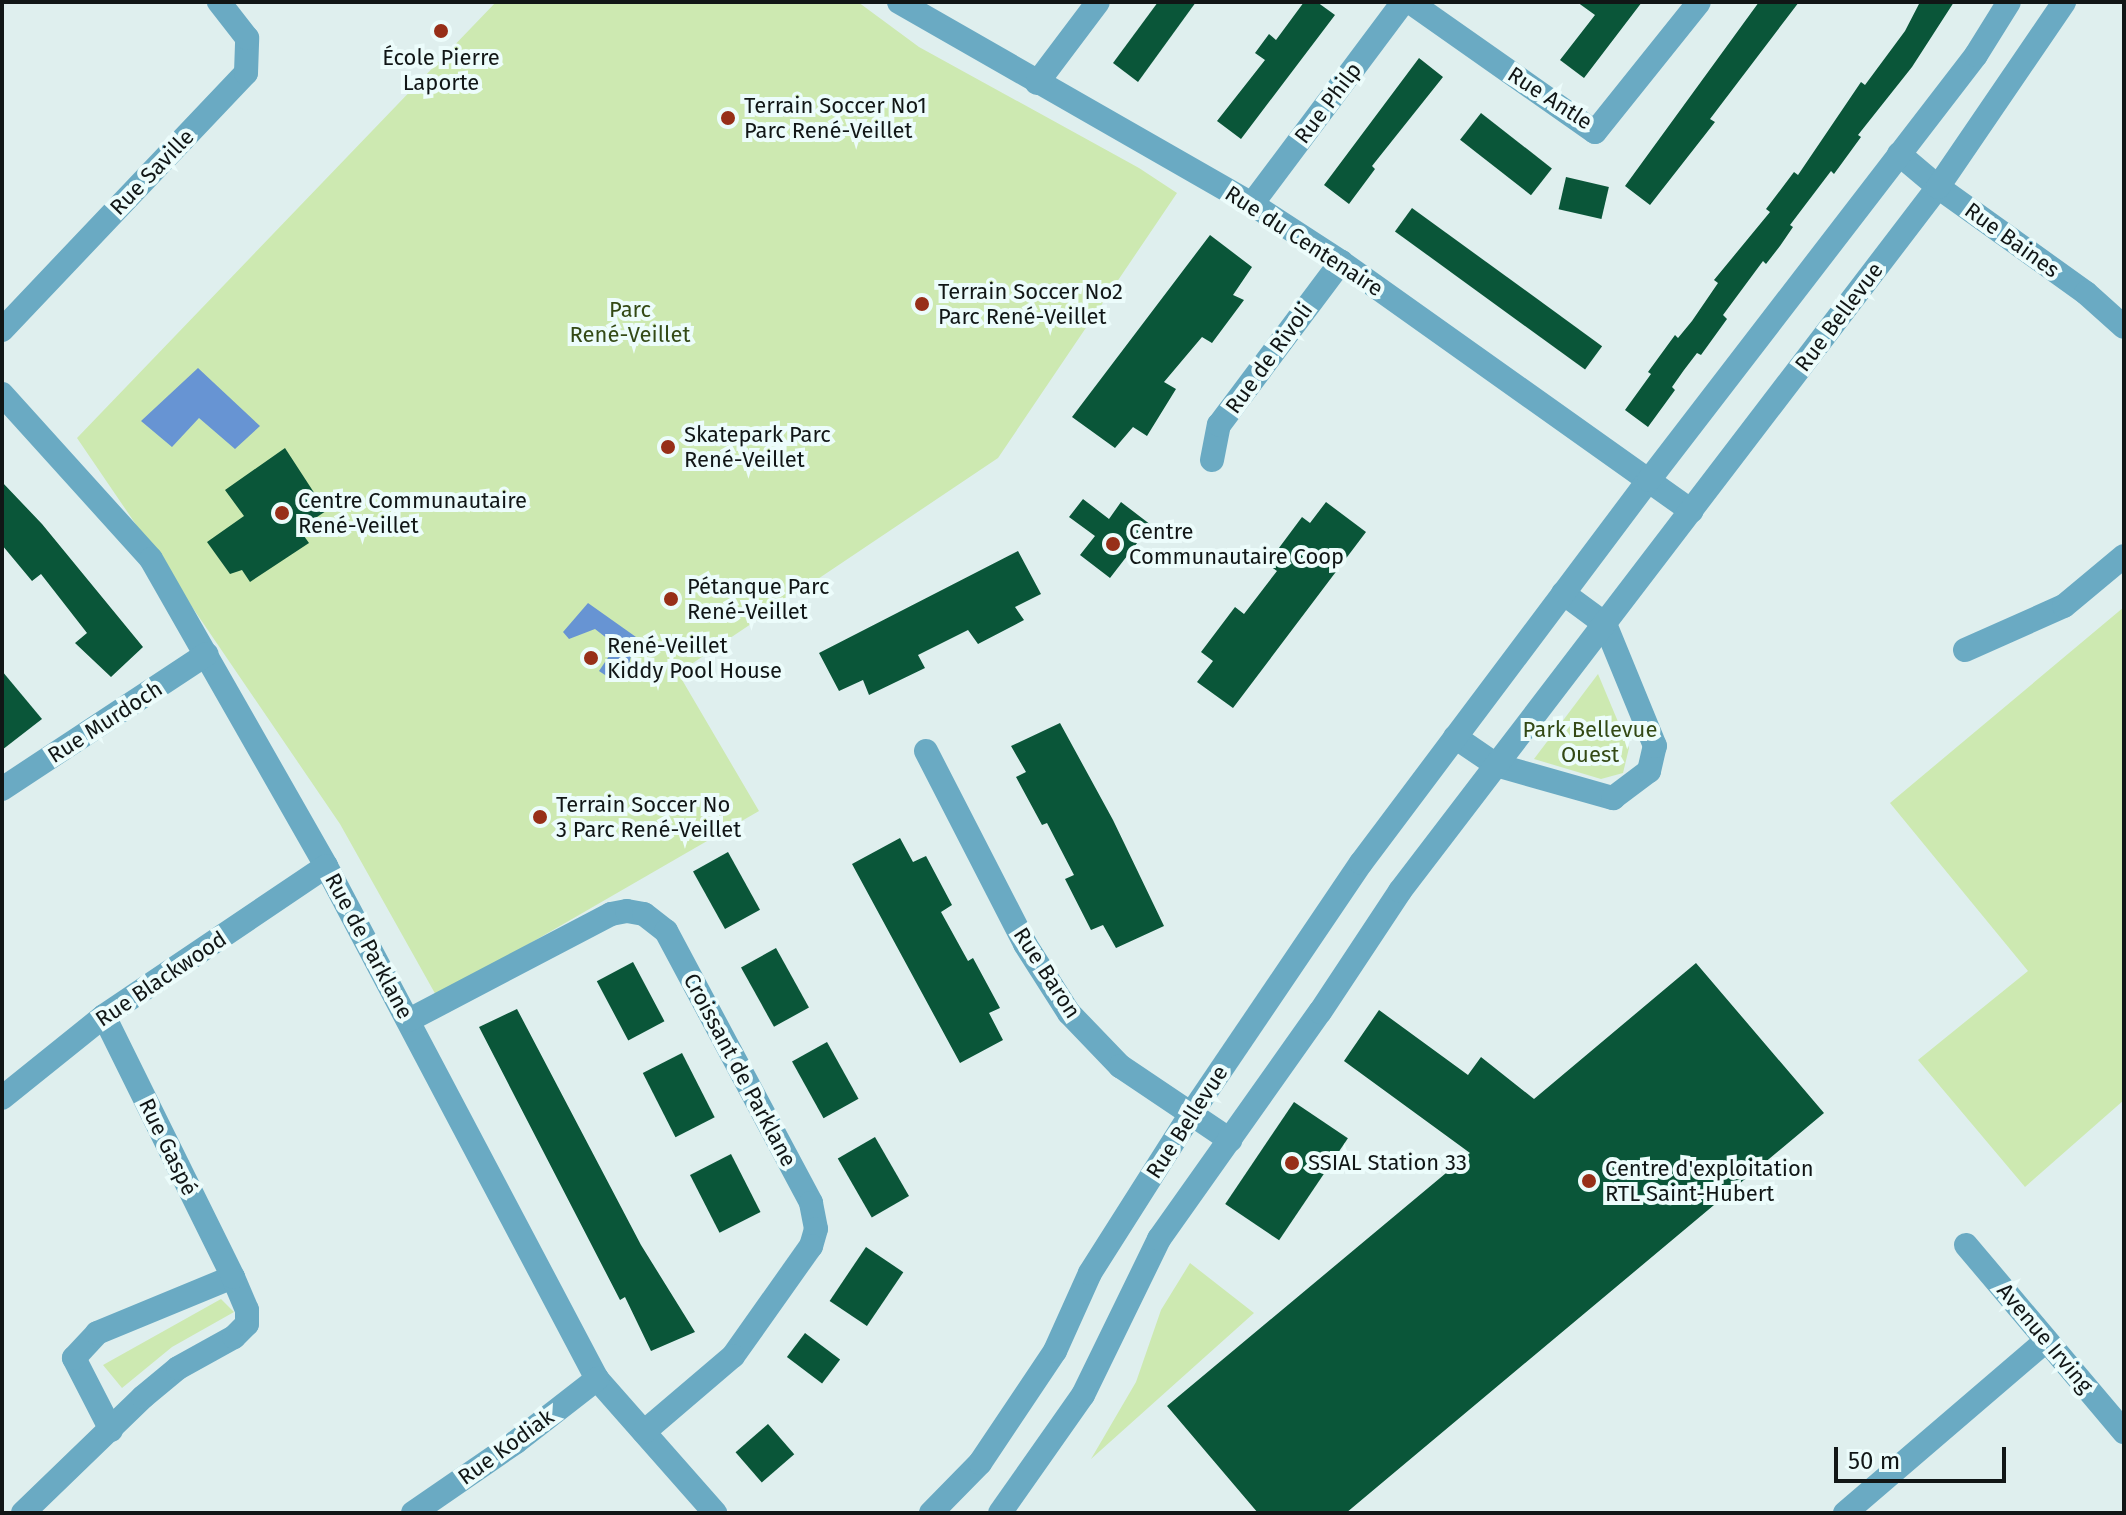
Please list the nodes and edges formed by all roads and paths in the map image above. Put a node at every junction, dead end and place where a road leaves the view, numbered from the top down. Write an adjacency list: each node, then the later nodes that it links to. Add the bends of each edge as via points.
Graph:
1 (219, 2): 15 (street, Rue Saville, via 247,38 246,73)
2 (899, 2): 9 (street, Rue du Centenaire)
3 (1098, 2): 9 (street)
4 (1403, 2): 12 (street, Rue Philp)
5 (1410, 2): 6 (street, Rue Antle, via 1595,132)
6 (1699, 2)
7 (2009, 2): 10 (street, Rue Bellevue, via 1976,55)
8 (2064, 2): 11 (street, Rue Bellevue)
9 (1037, 83): 12 (street, Rue du Centenaire)
10 (1899, 154): 11 (street, Rue Baines); 18 (street, Rue Bellevue)
11 (1938, 187): 14 (street, Rue Baines, via 2086,293); 19 (street, Rue Bellevue)
12 (1252, 204): 13 (street, Rue du Centenaire)
13 (1341, 262): 17 (street, Rue de Rivoli, via 1219,425); 18 (street, Rue du Centenaire)
14 (2124, 327)
15 (2, 330)
16 (2, 394): 24 (street, Rue de Parklane, via 151,559)
17 (1212, 460)
18 (1649, 480): 19 (street, Rue du Centenaire); 21 (street, Rue Bellevue)
19 (1692, 511): 22 (street, Rue Bellevue)
20 (2124, 556): 23 (street, via 2064,606)
21 (1563, 593): 22 (street); 25 (street, Rue Bellevue)
22 (1605, 624): 27 (street, Rue Bellevue); 27 (street, via 1655,746 1649,771 1613,798)
23 (1965, 650)
24 (207, 654): 28 (street, Rue Murdoch); 29 (street, Rue de Parklane)
25 (1455, 737): 27 (street); 33 (street, Rue Bellevue, via 1361,863)
26 (926, 751): 33 (street, Rue Baron, via 1025,944 1069,1013 1120,1066)
27 (1496, 765): 34 (street, Rue Bellevue, via 1400,891)
28 (2, 789)
29 (326, 866): 30 (street, Rue Blackwood); 31 (street, Rue de Parklane)
30 (104, 1016): 32 (street, Rue Blackwood); 36 (street, Rue Gaspé)
31 (409, 1020): 38 (street, Rue de Parklane); 40 (street, Croissant de Parklane, via 611,914 644,914 668,935 811,1203 816,1229 811,1246 733,1356)
32 (2, 1098)
33 (1191, 1114): 34 (street, Rue Baron); 45 (street, Rue Bellevue, via 1090,1273 1055,1351 980,1463)
34 (1230, 1140): 46 (street, Rue Bellevue, via 1159,1239 1083,1395)
35 (1966, 1245): 37 (street, Avenue Irving)
36 (233, 1277): 39 (street, Rue Gaspé, via 247,1324 178,1368); 39 (street, via 97,1333 74,1358)
37 (2046, 1341): 41 (street, Avenue Irving); 47 (street)
38 (597, 1379): 40 (street, Rue de Parklane); 43 (street, Rue Kodiak)
39 (111, 1430): 42 (street, Rue Gaspé)
40 (644, 1432): 44 (street, Rue de Parklane)
41 (2124, 1432)
42 (23, 1513)
43 (413, 1513)
44 (715, 1513)
45 (931, 1513)
46 (1000, 1513)
47 (1845, 1513)

